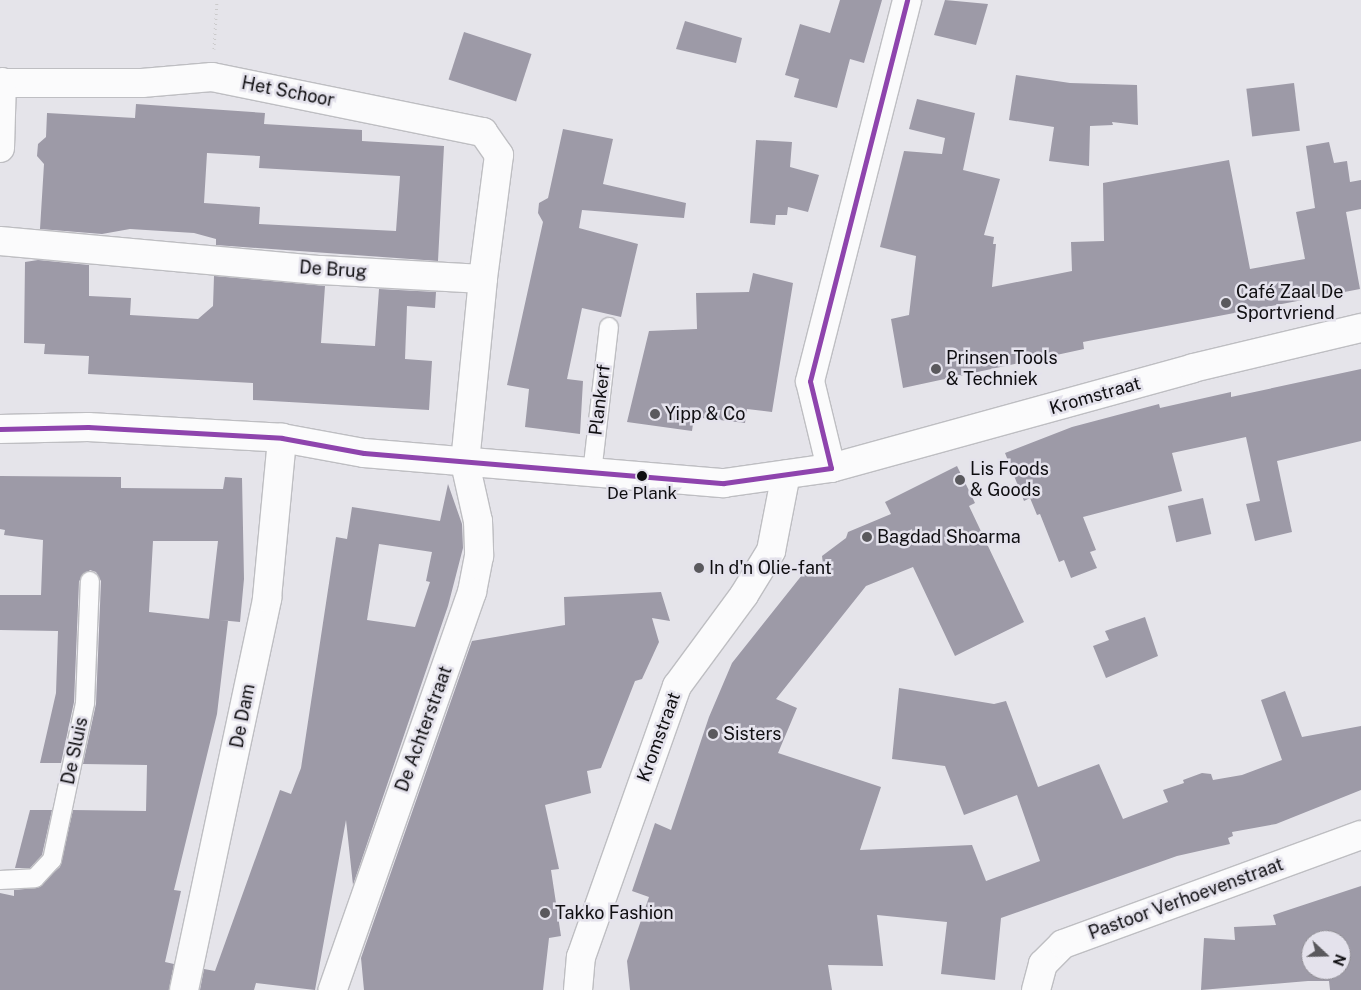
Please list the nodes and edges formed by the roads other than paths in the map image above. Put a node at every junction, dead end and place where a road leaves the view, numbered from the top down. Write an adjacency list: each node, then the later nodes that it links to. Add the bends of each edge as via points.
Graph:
1 (907, 0): 11 (street, via 810,381)
2 (1, 82): 3 (street, Het Schoor); 5 (street, Het Schoor, via 142,83 212,77 483,132 499,155)
3 (0, 148)
4 (0, 241): 5 (street, De Brug, via 321,270)
5 (483, 279): 10 (street)
6 (609, 327): 12 (lane, Plankerf)
7 (1361, 328): 11 (street, Kromstraat, via 1193,368)
8 (0, 429): 9 (street, via 88,428)
9 (282, 438): 10 (street, via 364,453); 17 (street, De Dam, via 267,598)
10 (465, 463): 12 (street); 18 (street, De Achterstraat, via 478,521 479,556 472,592)
11 (831, 468): 13 (street)
12 (592, 473): 13 (street, via 724,483)
13 (786, 474): 19 (street, Kromstraat, via 771,551 744,595 676,686 581,957)
14 (90, 581): 16 (lane, De Sluis, via 85,703 52,860 34,878)
15 (1361, 835): 20 (street, Pastoor Verhoevenstraat, via 1063,944 1042,964)
16 (0, 880)
17 (184, 990)
18 (333, 990)
19 (578, 990)
20 (1036, 990)

